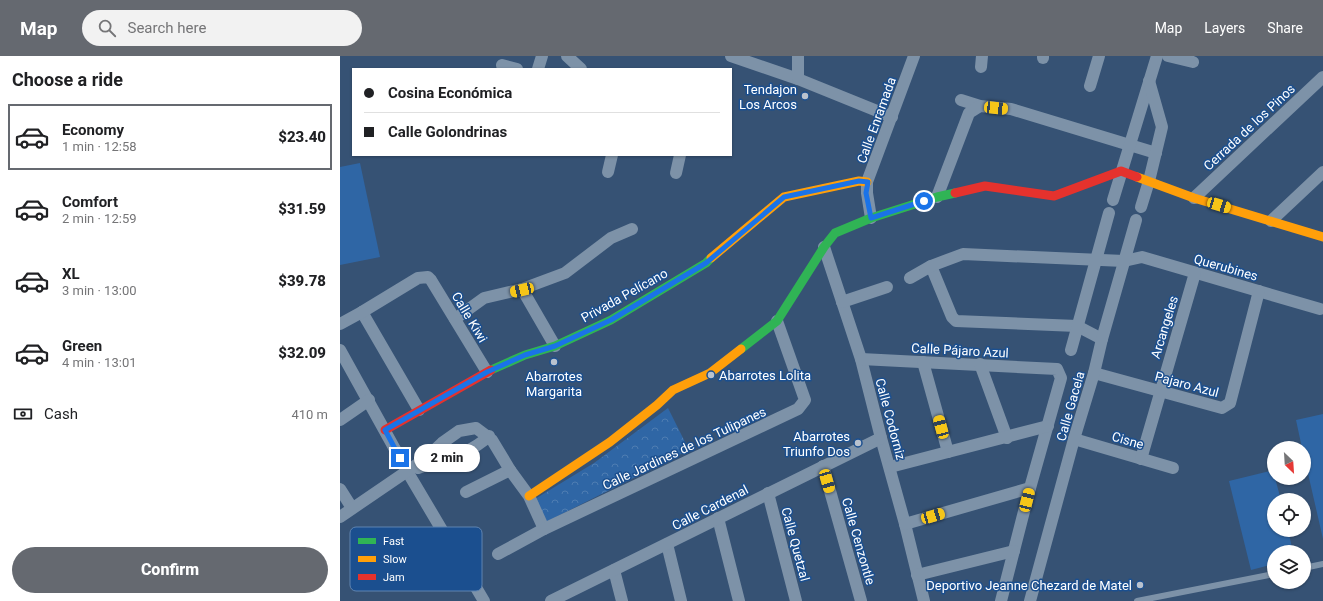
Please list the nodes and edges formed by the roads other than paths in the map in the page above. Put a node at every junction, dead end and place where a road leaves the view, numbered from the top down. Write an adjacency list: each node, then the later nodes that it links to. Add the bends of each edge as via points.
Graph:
1 (542, 56): 12 (street)
2 (568, 56): 13 (street)
3 (731, 56): 15 (street)
4 (798, 56): 15 (street)
5 (914, 56): 20 (street, Calle Enramada)
6 (1099, 56): 17 (street)
7 (1157, 56): 16 (street)
8 (1168, 56): 9 (street)
9 (1193, 62)
10 (503, 68): 11 (street, via 502,65)
11 (513, 68)
12 (538, 68)
13 (580, 68)
14 (1323, 77): 32 (street, Cerrada de los Pinos)
15 (798, 79): 20 (street)
16 (1149, 81): 21 (street); 22 (street, via 1162,127)
17 (1090, 86)
18 (962, 100): 19 (street)
19 (980, 106): 21 (street, via 1011,109); 31 (street, via 969,113)
20 (892, 117): 30 (street, Calle Enramada)
21 (1129, 144): 22 (street); 25 (street)
22 (1156, 153): 29 (street)
23 (612, 156): 26 (street)
24 (680, 156): 28 (street)
25 (1122, 171): 29 (street); 31 (street, via 1054,196 985,186); 33 (street)
26 (608, 172)
27 (1323, 172): 38 (street)
28 (676, 173)
29 (1149, 181): 32 (street); 34 (street)
30 (868, 182): 36 (street, Calle Enramada, via 866,193); 58 (street, Privada Pelícano, via 859,181 784,197 706,263 611,320)
31 (937, 197): 36 (street)
32 (1194, 198): 38 (street)
33 (1113, 200)
34 (1141, 207)
35 (1109, 213): 42 (street)
36 (871, 218): 41 (street, via 835,233)
37 (1136, 220): 43 (street, Calle Gacela)
38 (1271, 221): 40 (street)
39 (632, 229): 48 (street, via 611,238 565,273)
40 (1323, 237)
41 (824, 247): 50 (street, Calle Codorniz); 54 (street)
42 (1095, 260): 43 (street, Querubines); 44 (street, Querubines, via 963,254); 56 (street)
43 (1124, 261): 45 (street, Querubines, via 1142,258); 57 (street, Calle Gacela)
44 (931, 266): 46 (street, Querubines); 56 (street, via 956,321)
45 (1195, 273): 49 (street, Querubines); 67 (street, Arcangeles)
46 (910, 278)
47 (887, 287): 50 (street)
48 (522, 290): 53 (street, via 484,298); 58 (street)
49 (1259, 291): 51 (street, Querubines); 67 (street, Pajaro Azul, via 1230,403 1222,408)
50 (842, 302): 61 (street, Calle Codorniz)
51 (1320, 309)
52 (362, 312): 53 (street, Calle Kiwi, via 418,278 428,277); 55 (street); 69 (street)
53 (455, 319): 65 (street, Calle Kiwi)
54 (778, 321): 88 (street, via 710,373 673,390 610,442); 94 (street, Calle Jardines de los Tulipanes, via 805,400 798,410)
55 (340, 324)
56 (1077, 326): 57 (street); 60 (street)
57 (1102, 339): 66 (street, Calle Gacela)
58 (555, 346): 65 (street, Privada Pelícano, via 525,355)
59 (340, 350): 68 (street)
60 (1071, 350)
61 (861, 359): 62 (street, Calle Pájaro Azul); 74 (street, Calle Codorniz)
62 (923, 362): 63 (street, Calle Pájaro Azul); 77 (street)
63 (980, 364): 64 (street, Calle Pájaro Azul); 75 (street)
64 (1057, 369): 71 (street, Calle Gacela, via 1062,378)
65 (487, 372): 69 (street, Privada Pelícano)
66 (1094, 373): 67 (street, Pajaro Azul); 76 (street, Calle Gacela)
67 (1160, 391): 78 (street, Arcangeles)
68 (369, 400): 70 (street); 72 (street)
69 (419, 410): 72 (street, Privada Pelícano)
70 (340, 420)
71 (1048, 426): 75 (street); 84 (street, Calle Gacela)
72 (385, 430): 83 (street)
73 (489, 436): 82 (street); 83 (street, via 466,452); 83 (street, via 476,428 458,431)
74 (881, 438): 79 (street, Calle Cardenal); 80 (street, Calle Codorniz)
75 (1007, 438): 77 (street)
76 (1074, 439): 78 (street, Cisne); 113 (street, Calle Gacela)
77 (948, 452): 80 (street)
78 (1141, 458): 81 (street, Cisne)
79 (823, 466): 87 (street, Calle Cardenal); 110 (street, Calle Cenzontle)
80 (890, 467): 92 (street, Calle Codorniz)
81 (1173, 468)
82 (510, 470): 86 (street); 88 (street)
83 (407, 471): 89 (street); 93 (street)
84 (1030, 488): 92 (street); 96 (street, Calle Gacela)
85 (340, 489): 89 (street)
86 (466, 492)
87 (768, 493): 91 (street, Calle Cardenal); 109 (street, Calle Quetzal)
88 (529, 496): 94 (street)
89 (352, 508): 90 (street)
90 (340, 517)
91 (718, 518): 95 (street, Calle Cardenal); 108 (street)
92 (905, 524): 101 (street, Calle Codorniz)
93 (440, 527)
94 (544, 529): 97 (street, Calle Jardines de los Tulipanes)
95 (667, 544): 100 (street, Calle Cardenal); 107 (street)
96 (1014, 551): 101 (street); 112 (street, Calle Gacela)
97 (498, 554)
98 (1323, 564): 99 (lane)
99 (1311, 567)
100 (614, 570): 104 (street, Calle Cardenal); 106 (street)
101 (917, 575): 111 (street, Calle Codorniz)
102 (1267, 575): 114 (lane)
103 (478, 591): 105 (street)
104 (558, 599)
105 (484, 601)
106 (622, 601)
107 (681, 601)
108 (739, 601)
109 (796, 601)
110 (861, 601)
111 (924, 601)
112 (1001, 601)
113 (1030, 601)
114 (1137, 601)

